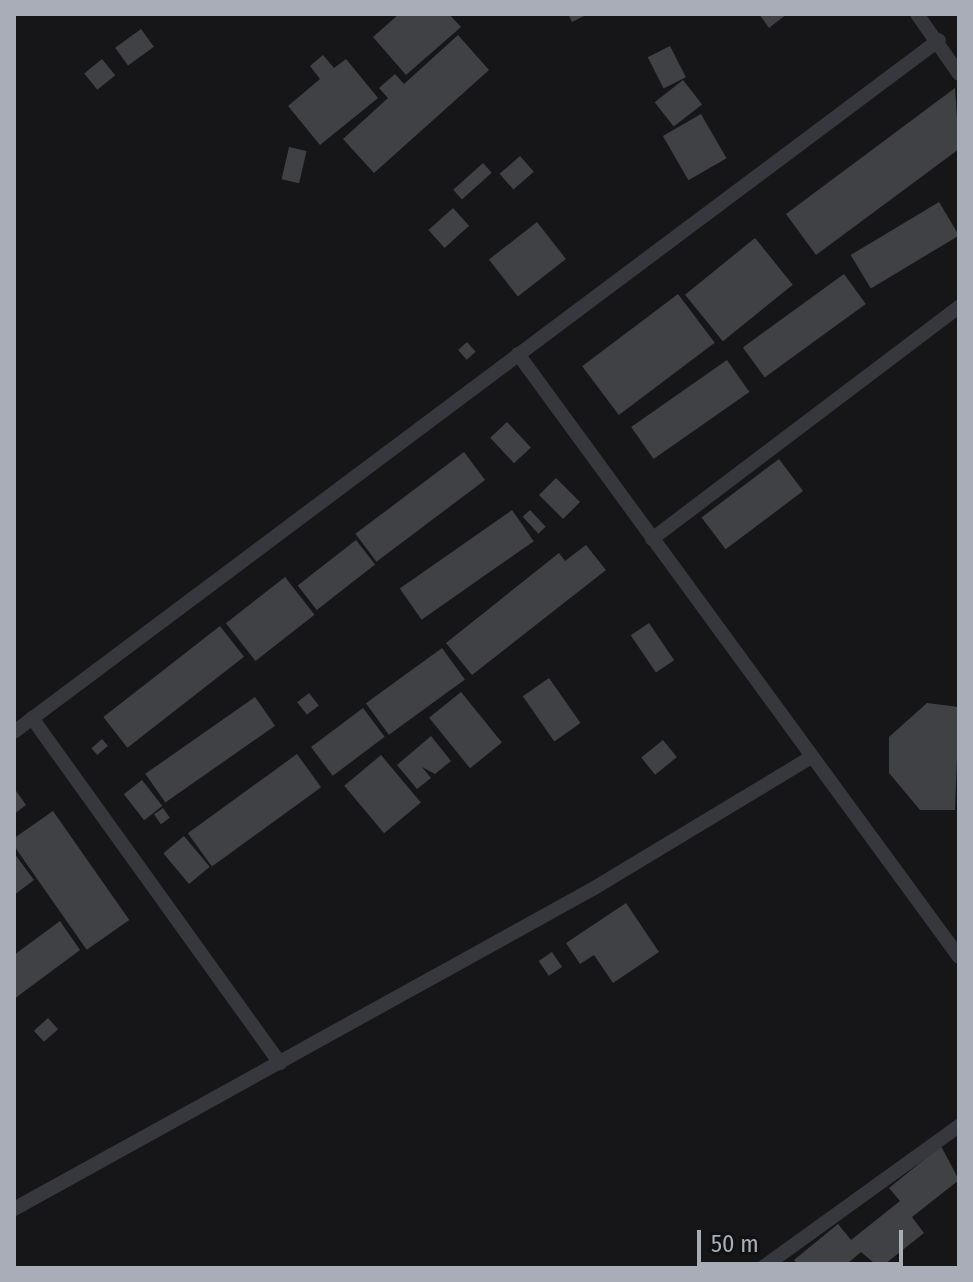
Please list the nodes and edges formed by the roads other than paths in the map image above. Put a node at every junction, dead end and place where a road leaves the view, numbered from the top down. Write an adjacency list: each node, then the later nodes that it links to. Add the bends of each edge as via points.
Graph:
1 (917, 14): 2 (lane)
2 (939, 40): 3 (lane); 5 (lane)
3 (959, 74)
4 (959, 307): 6 (lane)
5 (518, 354): 6 (lane); 7 (lane)
6 (652, 539): 9 (lane)
7 (32, 718): 8 (lane); 11 (lane)
8 (14, 732)
9 (810, 758): 10 (lane); 11 (lane)
10 (959, 957)
11 (280, 1063): 13 (lane)
12 (959, 1126): 14 (lane)
13 (14, 1209)
14 (762, 1268)

